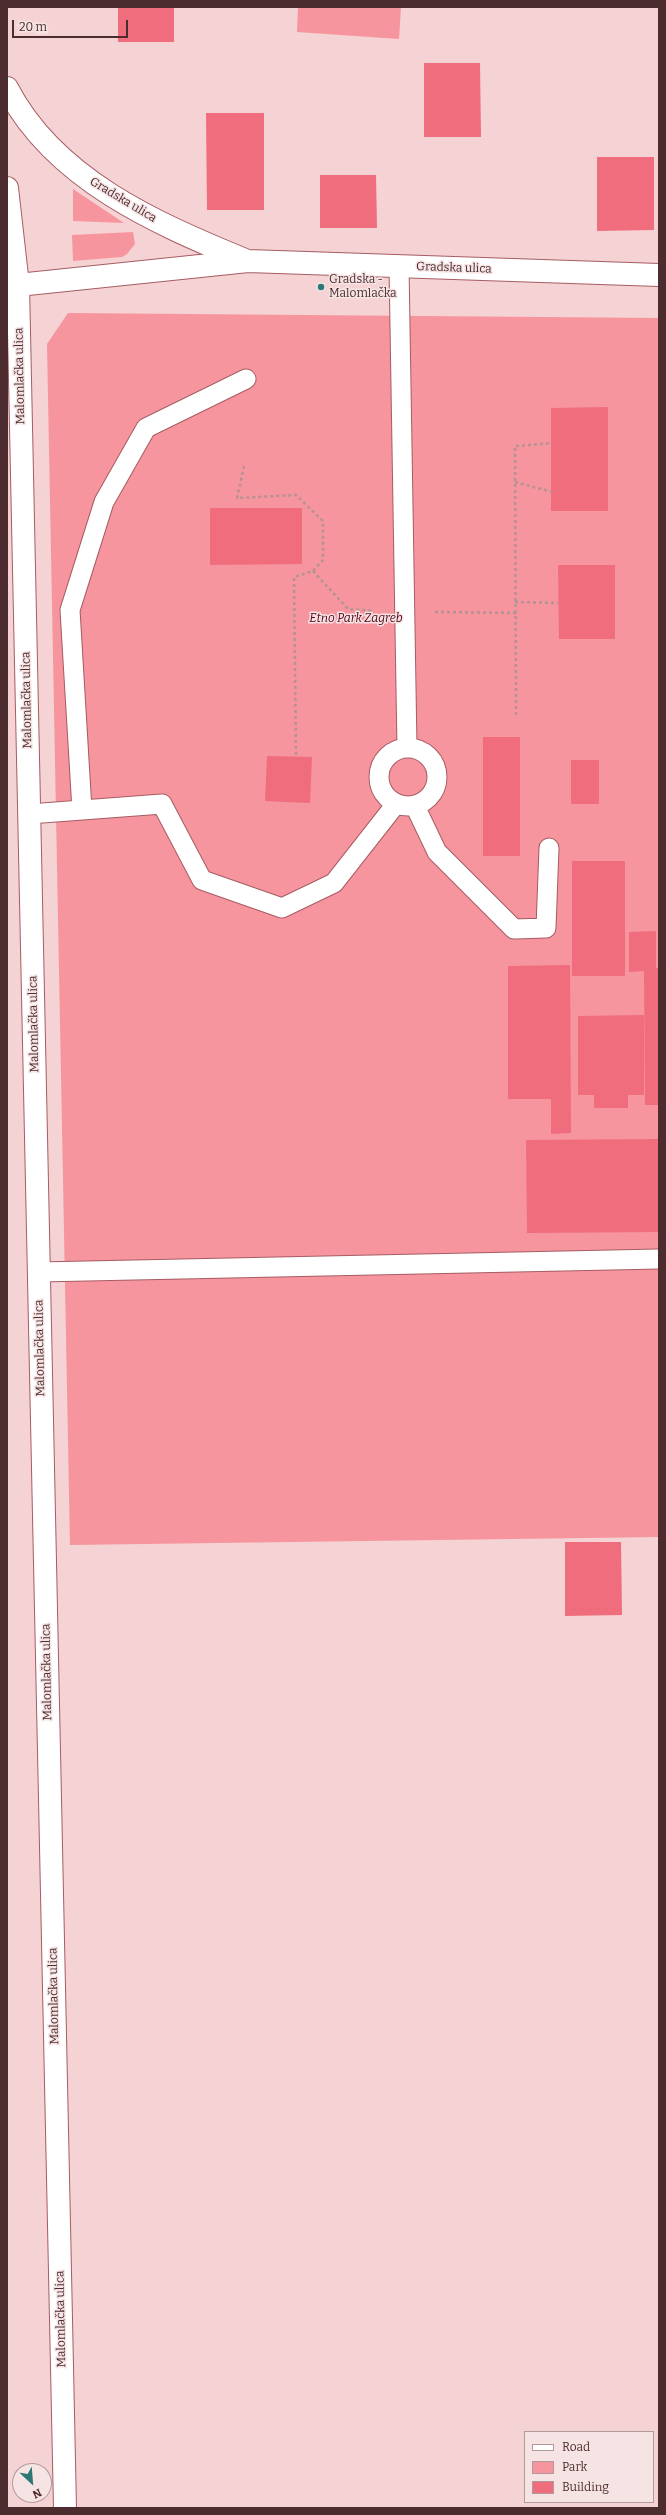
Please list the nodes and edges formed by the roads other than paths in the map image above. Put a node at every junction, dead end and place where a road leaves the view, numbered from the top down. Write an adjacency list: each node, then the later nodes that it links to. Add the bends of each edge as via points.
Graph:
1 (7, 88): 3 (street, Gradska ulica, via 16,105 60,158 100,188 161,223)
2 (7, 188): 6 (street, Malomlačka ulica)
3 (248, 261): 4 (street, Gradska ulica); 6 (street, Gradska ulica)
4 (399, 266): 5 (street, Gradska ulica); 8 (lane)
5 (659, 275)
6 (18, 285): 12 (street, Malomlačka ulica)
7 (246, 379): 11 (lane, via 146,428 104,502 70,610)
8 (407, 748): 9 (lane, via 389,755 382,762 379,772 378,782 381,791); 10 (lane, via 424,753 436,768 437,778 431,795)
9 (396, 804): 10 (lane, via 405,807); 11 (lane, via 334,883 282,908 202,880 162,804)
10 (415, 806): 13 (lane, via 437,852 514,929 546,928)
11 (82, 810): 12 (lane)
12 (29, 814): 15 (street, Malomlačka ulica)
13 (549, 848)
14 (659, 1259): 15 (lane)
15 (39, 1272): 16 (street, Malomlačka ulica)
16 (64, 2508)

